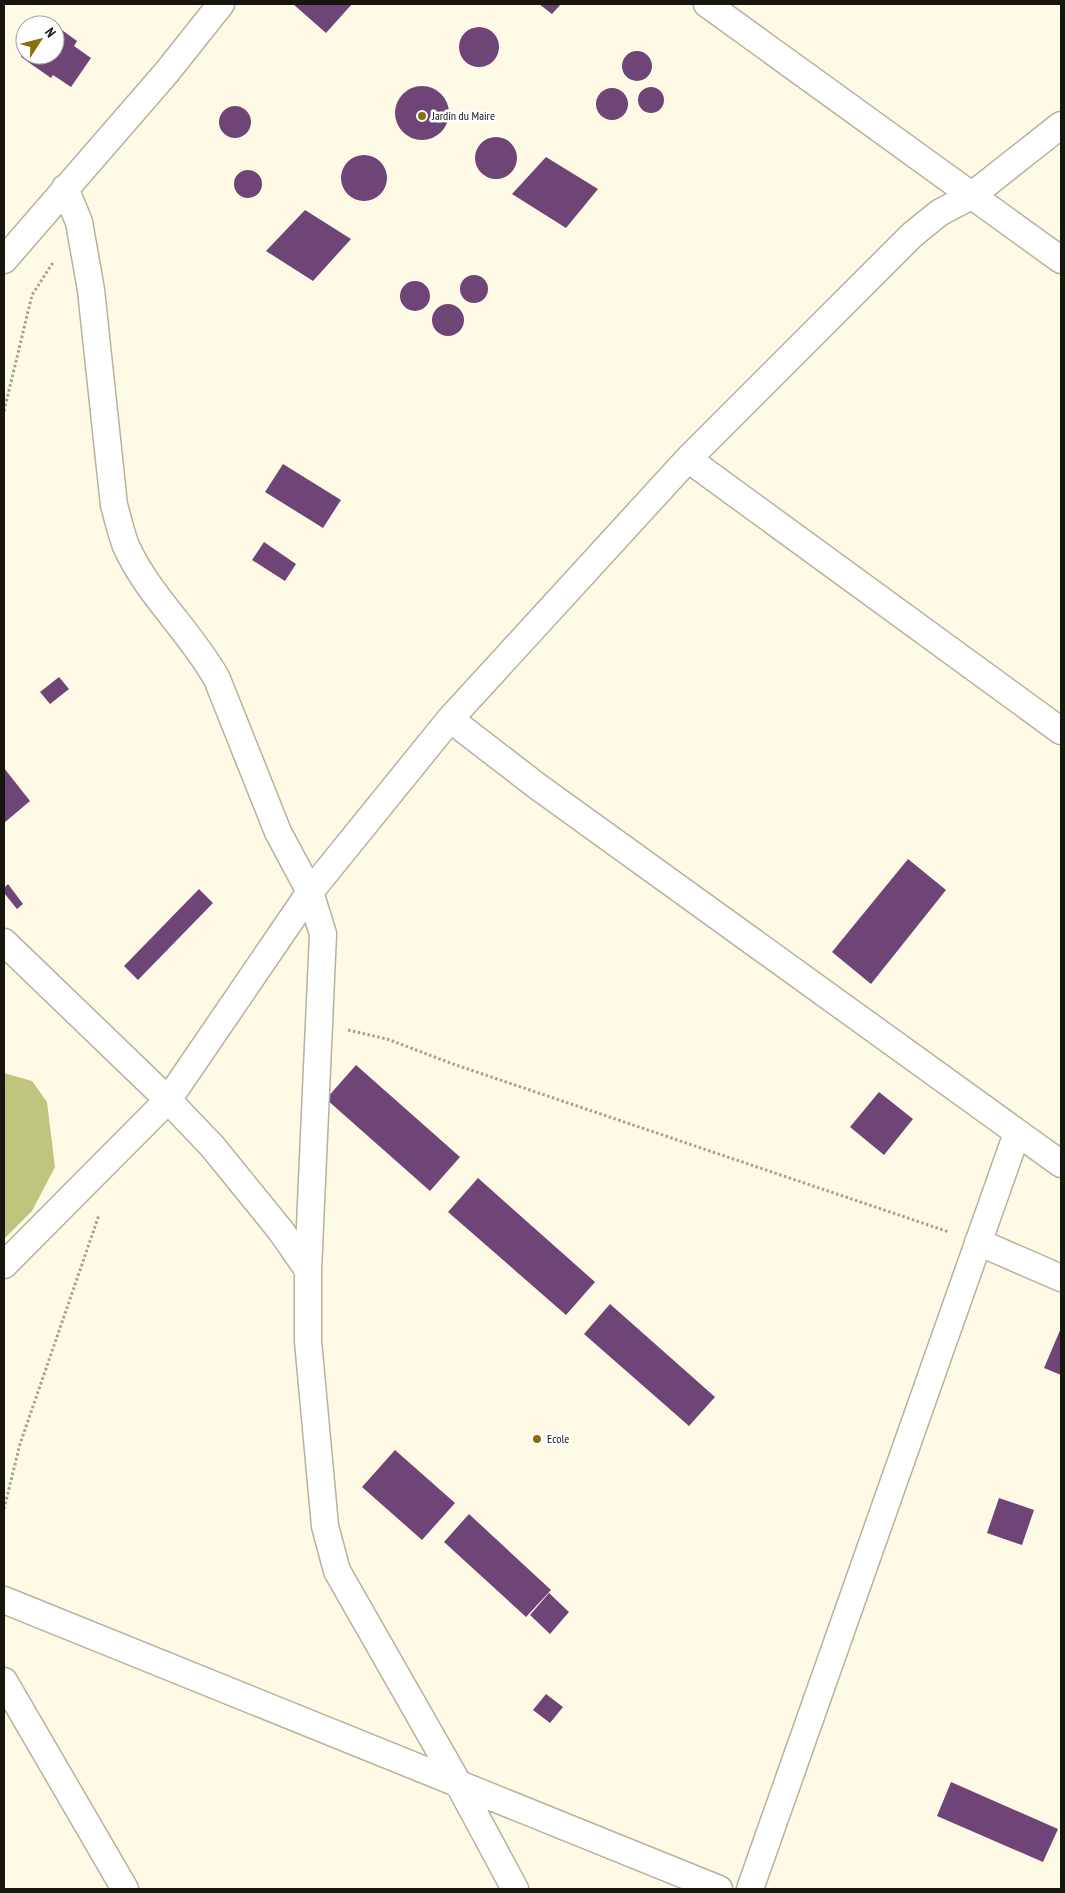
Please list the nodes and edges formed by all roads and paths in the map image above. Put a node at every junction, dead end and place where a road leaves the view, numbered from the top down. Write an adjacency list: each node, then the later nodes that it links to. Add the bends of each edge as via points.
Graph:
1 (221, 4): 4 (street, via 167,72)
2 (707, 4): 5 (street)
3 (1061, 125): 5 (street)
4 (66, 188): 6 (street); 7 (street)
5 (971, 196): 8 (street); 10 (street, via 939,213 912,235)
6 (79, 222): 9 (path, via 32,295); 13 (street, via 91,290 114,505 120,527 138,569 217,679 278,832)
7 (4, 260)
8 (1061, 260)
9 (4, 411)
10 (688, 460): 11 (street); 12 (street)
11 (450, 719): 13 (street); 17 (street, via 544,792)
12 (1061, 731)
13 (310, 892): 15 (street, via 323,934); 16 (street)
14 (4, 942): 16 (street)
15 (320, 1023): 20 (path, via 387,1040); 22 (street)
16 (168, 1100): 21 (street); 22 (street, via 212,1146 281,1231)
17 (1017, 1133): 18 (street); 20 (street)
18 (1061, 1164)
19 (101, 1209): 24 (path, via 20,1444)
20 (978, 1242): 23 (street); 31 (street)
21 (4, 1265)
22 (308, 1270): 27 (street, via 308,1341 323,1506 337,1571)
23 (1061, 1278)
24 (4, 1509)
25 (4, 1600): 27 (street)
26 (4, 1681): 28 (street)
27 (458, 1783): 29 (street); 30 (street)
28 (125, 1889)
29 (515, 1889)
30 (719, 1889)
31 (750, 1889)

